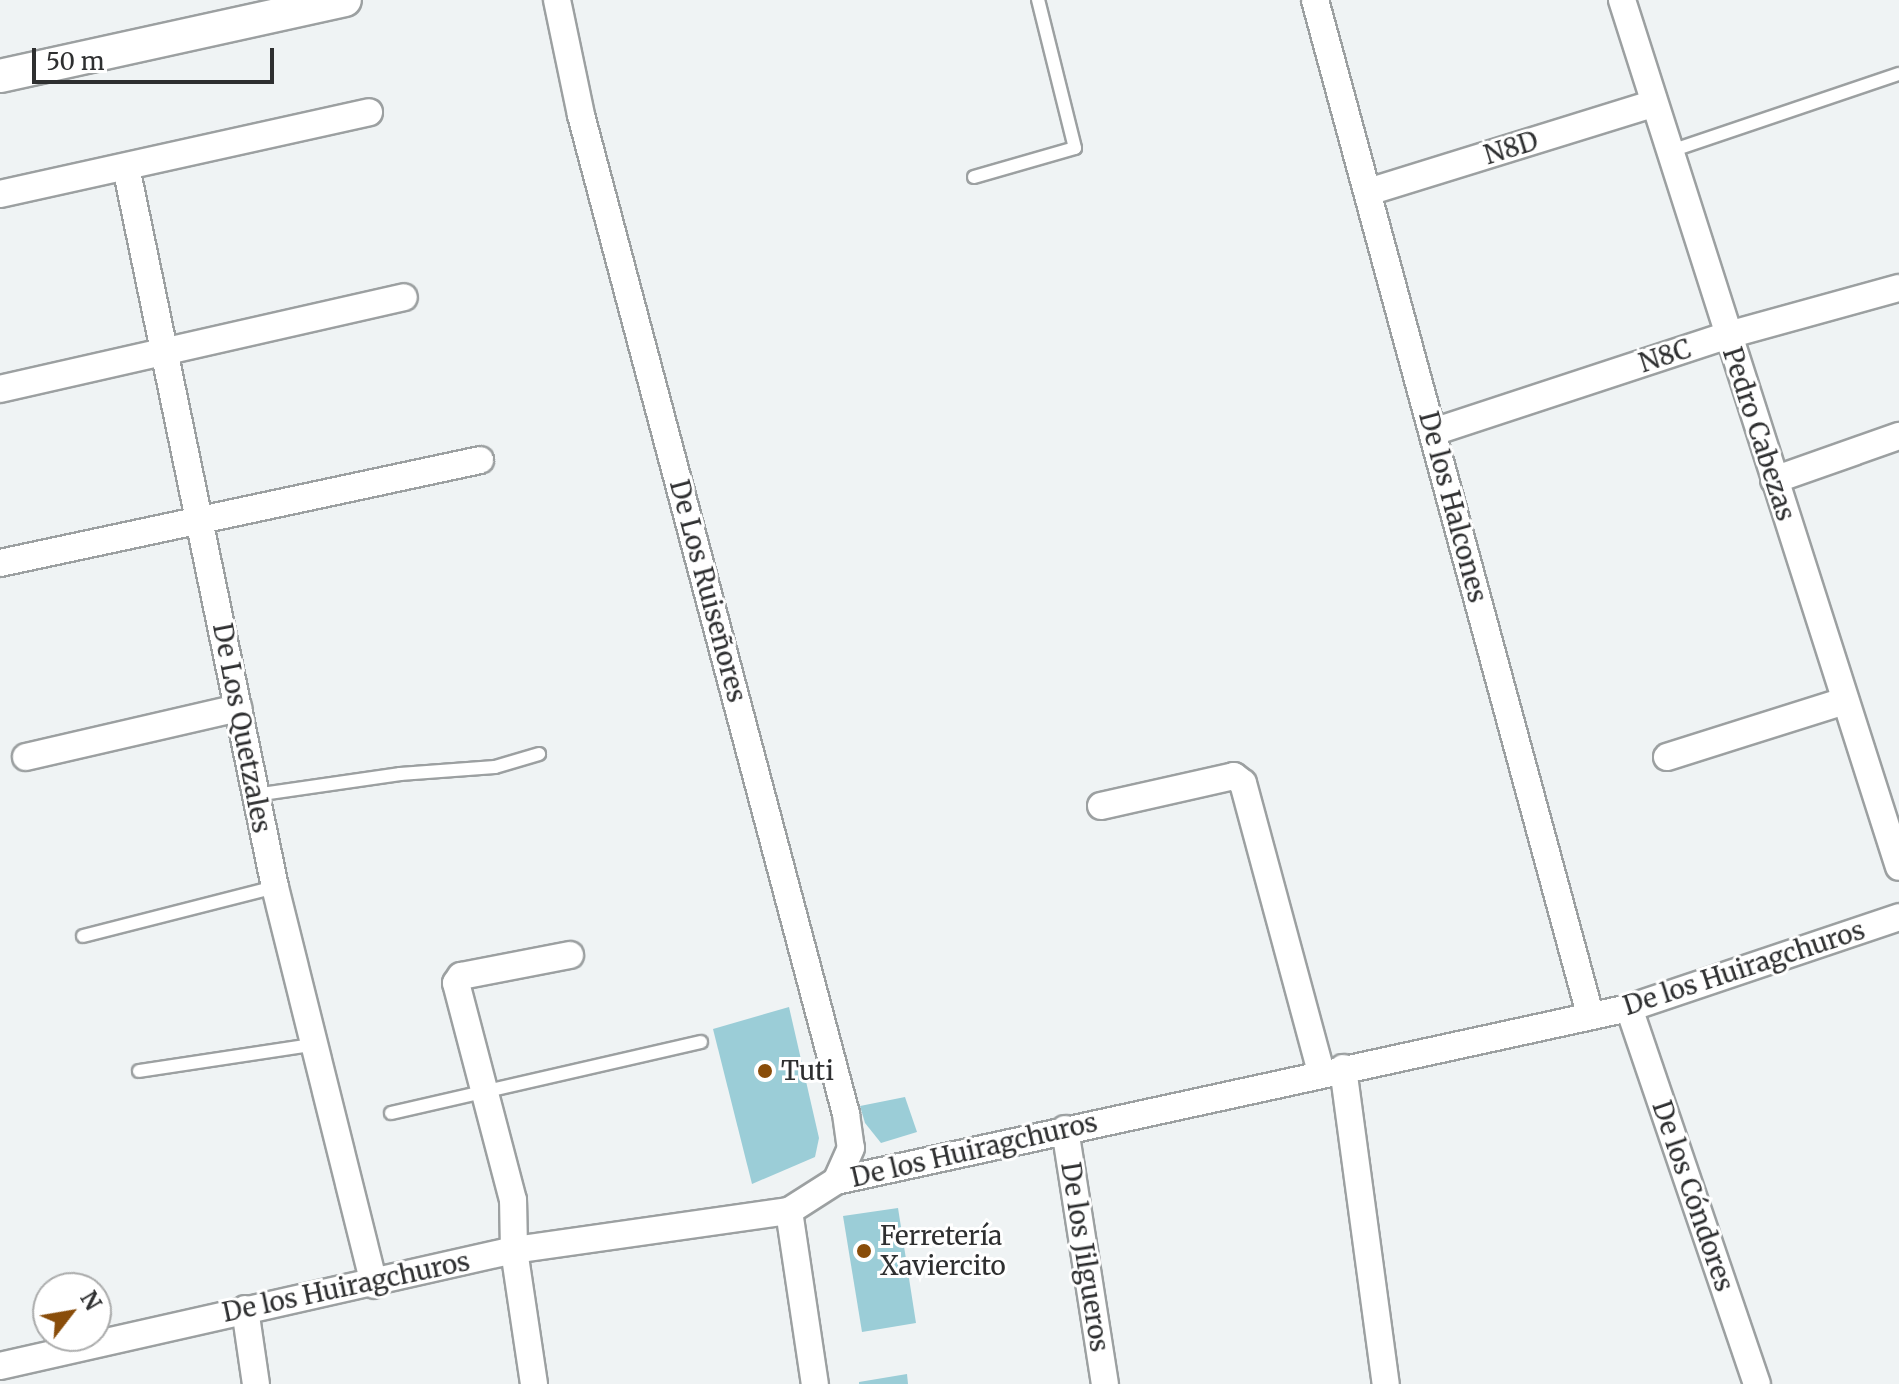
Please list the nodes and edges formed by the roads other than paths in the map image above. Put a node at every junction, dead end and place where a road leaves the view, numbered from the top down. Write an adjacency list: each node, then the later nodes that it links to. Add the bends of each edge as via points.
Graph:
1 (345, 0): 7 (street)
2 (557, 0): 47 (street, De Los Ruiseñores, via 585,130 832,1054 851,1148)
3 (1038, 0): 12 (lane, via 1075,148)
4 (1315, 0): 13 (street, De los Halcones)
5 (1622, 0): 8 (street, Pedro Cabezas)
6 (1899, 74): 10 (lane)
7 (0, 76)
8 (1653, 104): 10 (street, Pedro Cabezas); 13 (street, N8D)
9 (369, 112): 11 (street)
10 (1668, 152): 17 (street, Pedro Cabezas)
11 (126, 167): 14 (street); 18 (street, De Los Quetzales)
12 (974, 177)
13 (1368, 192): 20 (street, De los Halcones)
14 (0, 194)
15 (1899, 288): 17 (street, N8C)
16 (404, 297): 18 (street)
17 (1728, 335): 20 (street, N8C); 23 (street, Pedro Cabezas)
18 (166, 352): 19 (street); 24 (street, De Los Quetzales)
19 (0, 389)
20 (1433, 432): 39 (street, De los Halcones)
21 (1899, 436): 23 (street)
22 (480, 460): 24 (street)
23 (1774, 480): 26 (street, Pedro Cabezas)
24 (201, 523): 25 (street); 27 (street, De Los Quetzales)
25 (0, 563)
26 (1845, 701): 30 (street); 33 (street, Pedro Cabezas)
27 (238, 708): 29 (street); 31 (street, De Los Quetzales)
28 (539, 754): 31 (lane, via 495,767 400,774)
29 (26, 757)
30 (1667, 757)
31 (255, 795): 34 (street, De Los Quetzales)
32 (1101, 806): 43 (street, via 1234,776 1243,783)
33 (1899, 867)
34 (275, 887): 36 (lane); 41 (street, De Los Quetzales)
35 (1899, 917): 38 (street, De los Huiragchuros)
36 (83, 936)
37 (570, 955): 44 (street, via 458,978)
38 (1629, 1008): 39 (street, De los Huiragchuros); 58 (street, De los Cóndores)
39 (1590, 1014): 43 (street, De los Huiragchuros)
40 (701, 1042): 44 (lane)
41 (311, 1045): 42 (lane); 50 (street, De Los Quetzales)
42 (139, 1071)
43 (1332, 1071): 46 (street, De los Huiragchuros); 57 (street)
44 (487, 1092): 45 (lane); 49 (street, via 513,1200)
45 (391, 1113)
46 (1065, 1129): 47 (street, De los Huiragchuros); 56 (street, De los Jilgueros)
47 (836, 1181): 48 (street, De los Huiragchuros)
48 (789, 1211): 49 (street, De los Huiragchuros); 55 (street)
49 (514, 1250): 50 (street, De los Huiragchuros); 54 (street)
50 (374, 1285): 51 (street, De los Huiragchuros)
51 (245, 1309): 52 (street, De los Huiragchuros); 53 (street)
52 (0, 1366)
53 (256, 1384)
54 (534, 1384)
55 (815, 1384)
56 (1105, 1384)
57 (1386, 1384)
58 (1757, 1384)

